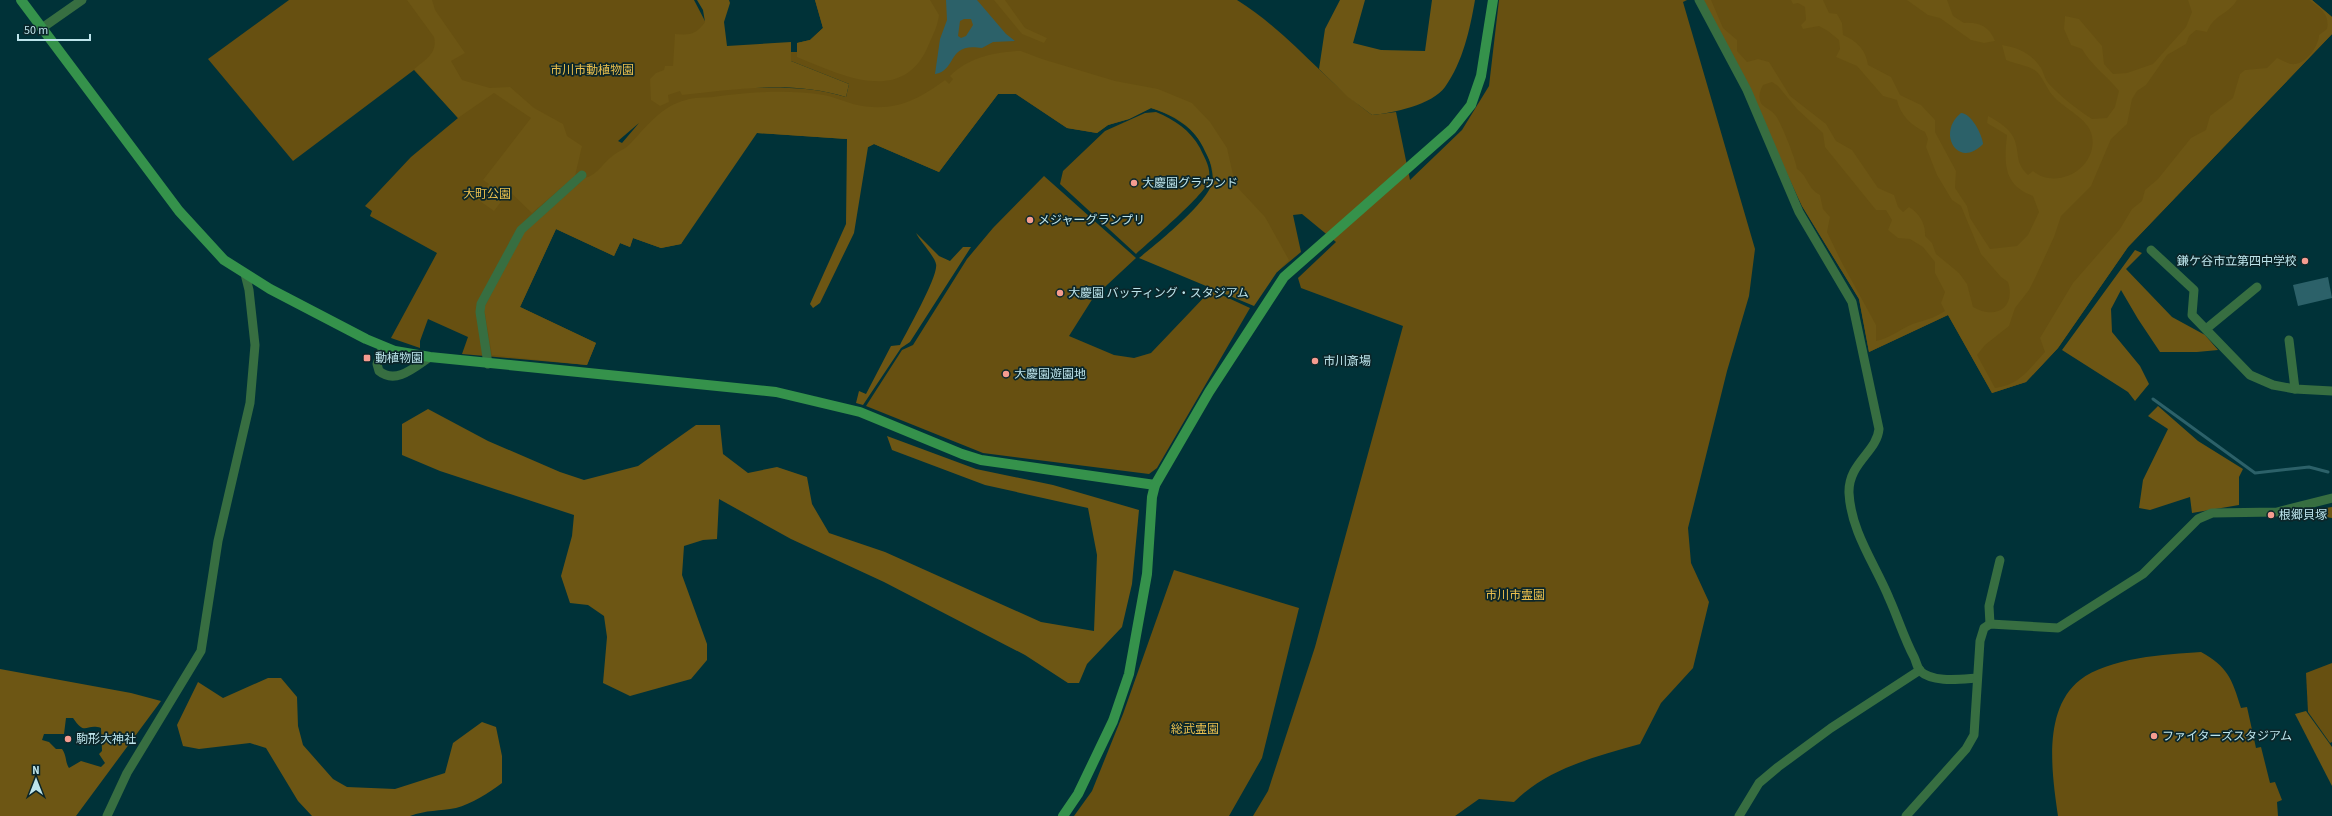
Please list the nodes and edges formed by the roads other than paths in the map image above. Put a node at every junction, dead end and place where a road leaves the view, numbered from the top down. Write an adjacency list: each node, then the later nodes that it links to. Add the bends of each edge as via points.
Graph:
1 (21, 0): 5 (street)
2 (82, 0): 5 (street)
3 (1493, 0): 17 (street, via 1481,76 1471,105 1452,129 1284,277 1209,392)
4 (1699, 0): 21 (street, via 1746,90 1799,212 1852,302 1879,429 1878,438 1855,469 1849,493 1854,520)
5 (42, 28): 8 (street, via 191,225 224,260)
6 (582, 175): 14 (street, via 521,230 481,304)
7 (2151, 250): 10 (street, via 2194,290 2192,315)
8 (245, 274): 12 (street, via 344,328); 23 (street, via 250,290 255,345 250,403 218,541 201,651 127,773)
9 (2257, 287): 10 (street)
10 (2206, 329): 15 (street, via 2250,375 2273,385)
11 (2289, 340): 15 (street)
12 (383, 346): 13 (street); 13 (street, via 377,367 389,377 400,375)
13 (430, 358): 14 (street)
14 (488, 364): 17 (street, via 776,392 860,412 980,460)
15 (2295, 389): 16 (street)
16 (2332, 391)
17 (1155, 485): 24 (street, via 1145,586 1122,698 1078,794)
18 (2332, 498): 20 (street, via 2277,512 2212,513 2198,519 2143,574 2058,628)
19 (2000, 560): 20 (street, via 1989,606)
20 (1990, 624): 22 (street, via 1984,628 1980,641)
21 (1920, 670): 22 (street, via 1931,676 1949,679); 25 (street, via 1830,728 1778,767 1759,783)
22 (1976, 678): 26 (street, via 1974,734 1966,749)
23 (107, 816)
24 (1063, 816)
25 (1739, 816)
26 (1906, 816)

